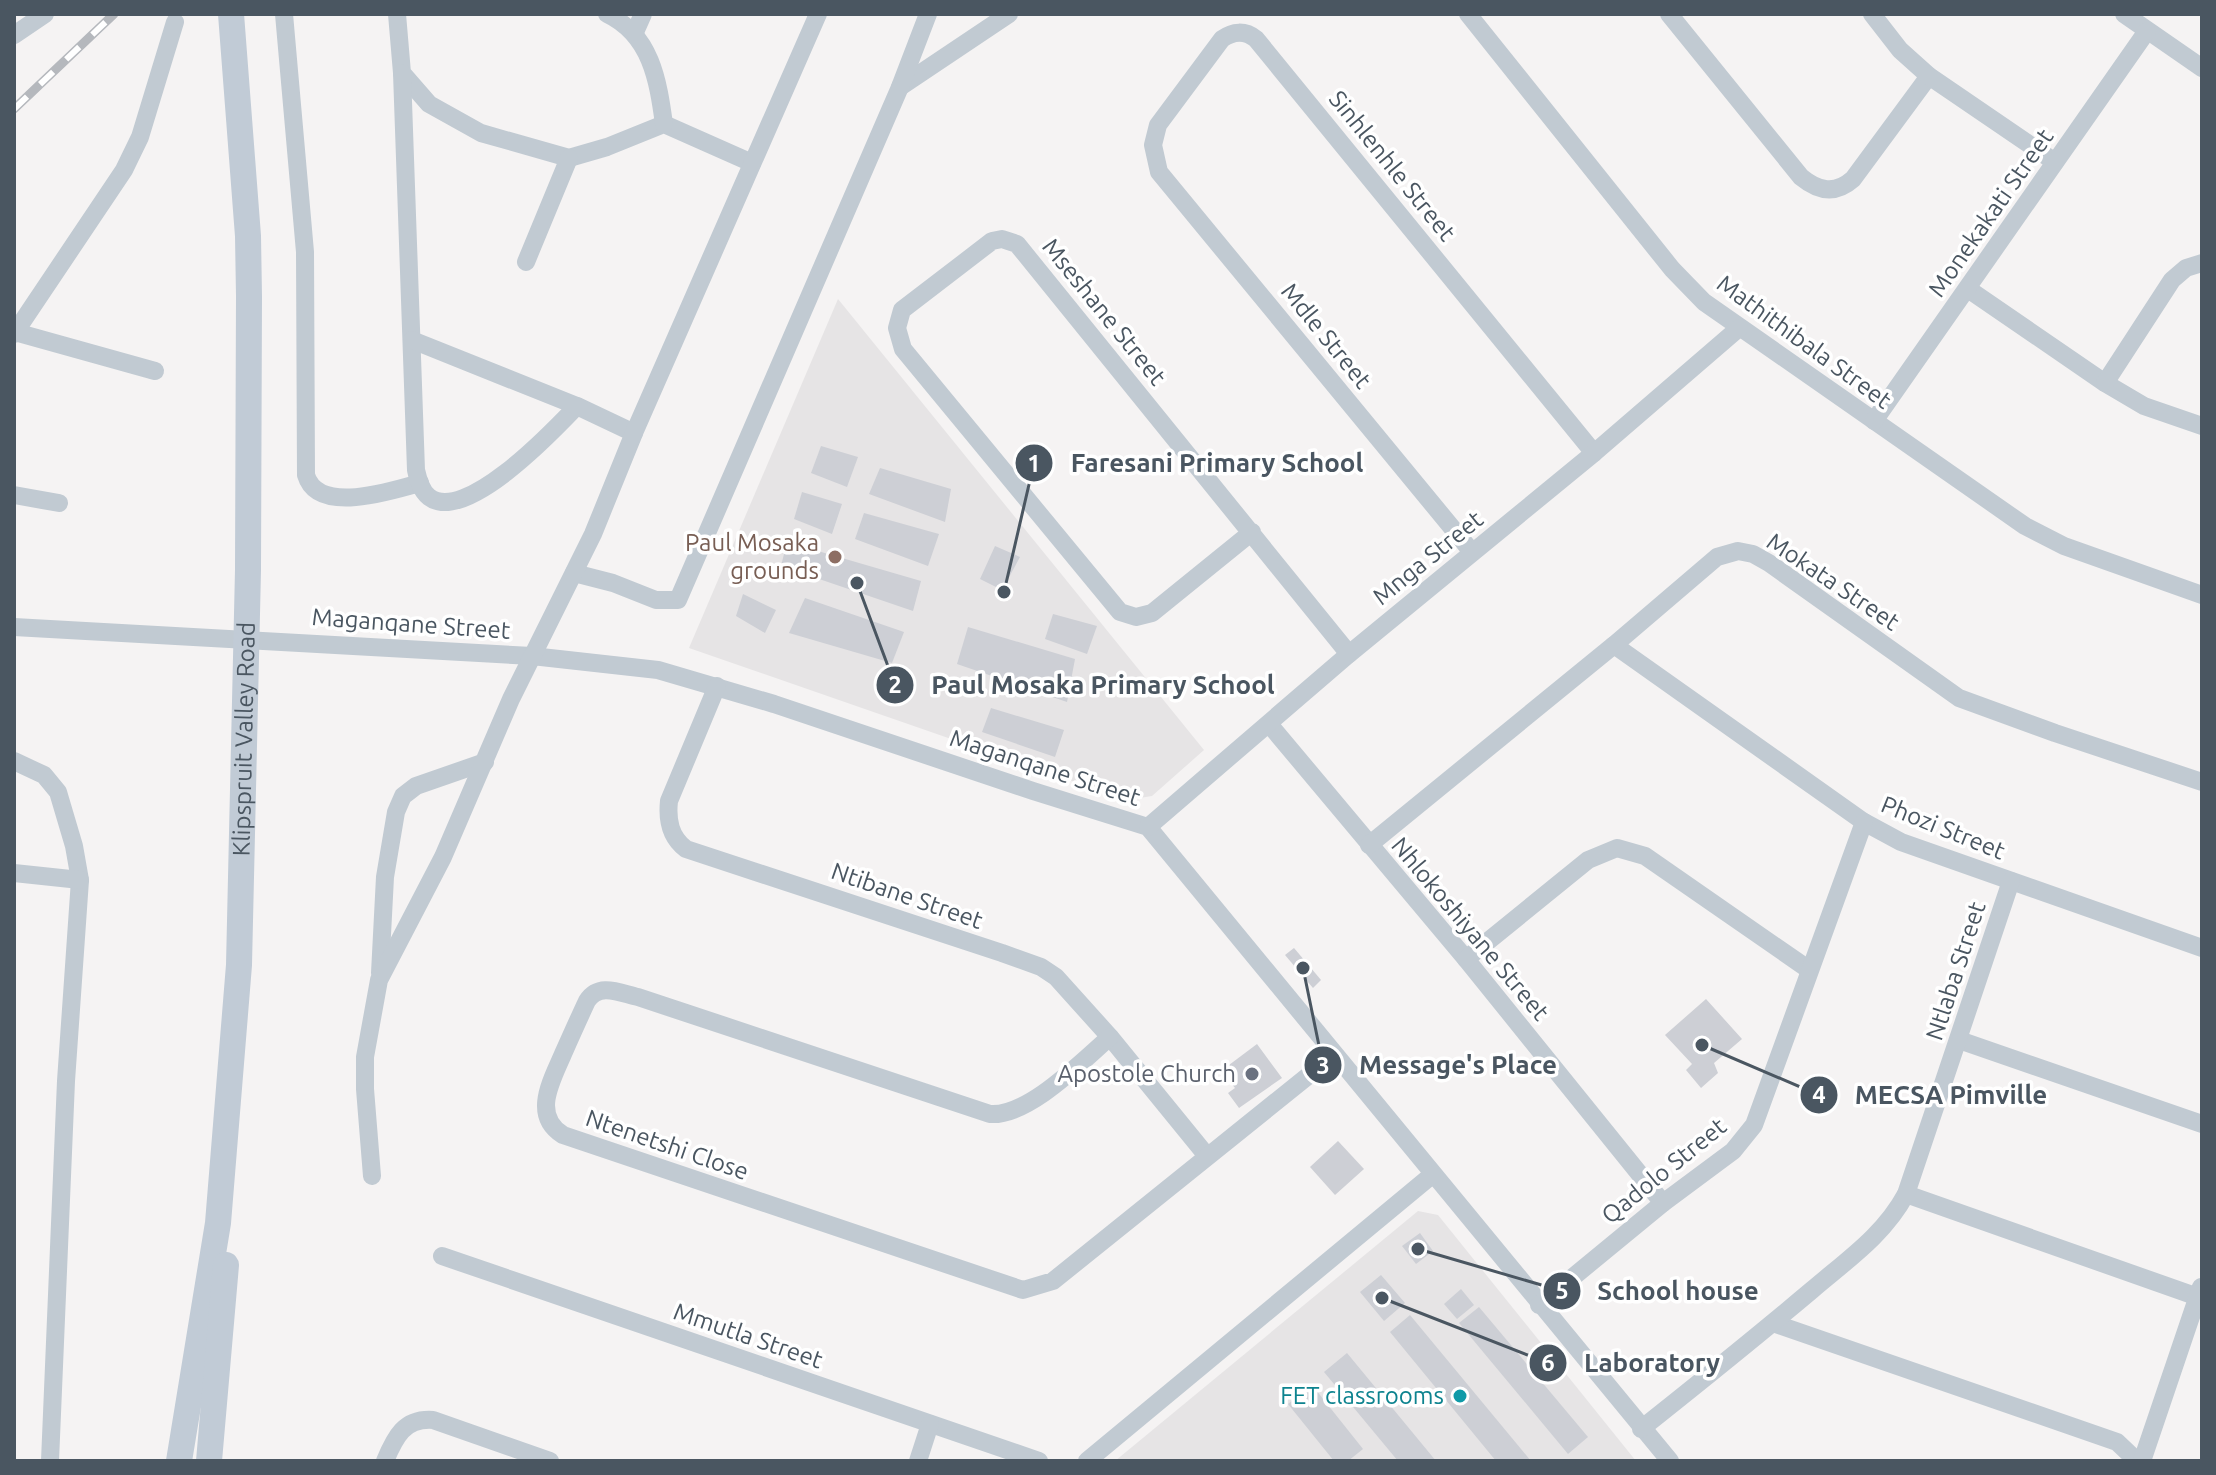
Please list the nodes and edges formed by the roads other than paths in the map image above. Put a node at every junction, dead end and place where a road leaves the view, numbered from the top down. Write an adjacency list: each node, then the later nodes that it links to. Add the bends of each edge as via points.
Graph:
1 (45, 14): 17 (street)
2 (284, 14): 40 (street, via 305,252 306,475 314,489 339,497 372,496)
3 (397, 14): 19 (street)
4 (607, 14): 16 (street)
5 (643, 14): 16 (street)
6 (818, 14): 26 (street)
7 (928, 14): 21 (street)
8 (1009, 14): 21 (street)
9 (1468, 14): 30 (street, Mathithibala Street, via 1672,269)
10 (1669, 14): 20 (street, via 1801,177 1824,190 1853,179)
11 (1872, 14): 20 (street)
12 (2124, 14): 15 (street)
13 (236, 20): 48 (street, Klipspruit Valley Road, via 248,236 248,570)
14 (175, 22): 31 (street, via 140,137 124,170)
15 (2147, 31): 18 (street); 25 (street, Monekakati Street)
16 (635, 32): 22 (street, via 650,58)
17 (14, 35)
18 (2202, 68)
19 (402, 73): 24 (street, via 429,104 453,119 496,138); 32 (street)
20 (1929, 76): 25 (street)
21 (900, 87): 45 (street, via 678,600 656,600)
22 (664, 124): 24 (street); 26 (street)
23 (1153, 145): 39 (street, Sinhlenhle Street, via 1163,117 1222,39 1236,32 1253,37); 44 (street, Mdle Street, via 1159,172)
24 (569, 158): 27 (street)
25 (2055, 162): 29 (street, Monekakati Street)
26 (752, 163): 38 (street)
27 (526, 262)
28 (2202, 263): 34 (street, via 2172,280)
29 (1968, 289): 34 (street); 36 (street, Monekakati Street)
30 (1739, 328): 36 (street, Mathithibala Street); 39 (street, Mnga Street)
31 (15, 333): 33 (street)
32 (412, 340): 35 (street); 40 (street)
33 (155, 371)
34 (2105, 383): 37 (street, via 2144,406)
35 (577, 406): 38 (street); 40 (street, via 531,454 482,489 440,501 428,496)
36 (1874, 421): 46 (street, Mathithibala Street, via 2025,526 2064,546)
37 (2202, 426)
38 (634, 433): 45 (street)
39 (1594, 453): 44 (street, Mnga Street)
40 (420, 483)
41 (14, 495): 42 (street)
42 (59, 503)
43 (1252, 532): 43 (street, Mseshane Street, via 1017,244 992,241 902,310 897,328 903,349 1123,614 1152,613); 50 (street, Mseshane Street)
44 (1472, 552): 50 (street, Mnga Street)
45 (574, 573): 51 (street)
46 (2202, 595)
47 (14, 627): 48 (street, Maganqane Street)
48 (255, 640): 51 (street, Maganqane Street); 83 (street, Klipspruit Valley Road, via 238,980 218,1223); 84 (street, Klipspruit Valley Road, via 254,919)
49 (1614, 645): 56 (street, Mokata Street, via 1717,557 1745,552 1769,563 1959,698); 57 (street, Phozi Street); 59 (street, Mokata Street)
50 (1349, 654): 53 (street, Mnga Street)
51 (532, 656): 52 (street, Maganqane Street, via 658,670); 55 (street)
52 (717, 686): 58 (street, Maganqane Street); 67 (street, Ntibane Street, via 669,801 668,819 678,843 1041,967)
53 (1269, 724): 58 (street, Mnga Street); 59 (street, Nhlokoshiyane Street)
54 (14, 761): 61 (street, via 41,773 58,792)
55 (485, 762): 66 (street); 66 (street, via 416,786 398,804 385,877)
56 (2202, 782)
57 (1864, 822): 62 (street, Phozi Street, via 1901,842); 65 (street, Qadolo Street)
58 (1148, 827): 69 (street, Maganqane Street)
59 (1369, 845): 64 (street, Nhlokoshiyane Street)
60 (14, 873): 61 (street)
61 (80, 880): 82 (street)
62 (2011, 881): 63 (street, Phozi Street); 68 (street, Ntlaba Street)
63 (2202, 948)
64 (1466, 959): 65 (street, via 1588,860 1617,848 1645,856); 75 (street, Nhlokoshiyane Street)
65 (1808, 969): 75 (street, Qadolo Street, via 1754,1125 1733,1151)
66 (379, 980): 73 (street, via 365,1057)
67 (1110, 1037): 71 (street, Ntibane Street); 71 (street, Ntenetshi Close, via 1039,1096 996,1115 601,989 587,1001 550,1084 546,1110 552,1126 563,1135 1023,1290 1053,1281)
68 (1959, 1040): 70 (street); 74 (street, Ntlaba Street)
69 (1334, 1055): 71 (street, Ntenetshi Close); 72 (street, Maganqane Street)
70 (2202, 1124)
71 (1207, 1156)
72 (1432, 1175): 78 (street, Maganqane Street); 89 (street)
73 (372, 1176)
74 (1906, 1194): 77 (street); 79 (street, Ntlaba Street, via 1883,1230)
75 (1663, 1203): 78 (street, Qadolo Street)
76 (442, 1256): 80 (street, Mmutla Street)
77 (2200, 1291): 91 (street)
78 (1539, 1305): 81 (street, Maganqane Street)
79 (1773, 1323): 81 (street, Ntlaba Street); 91 (street, via 2117,1442)
80 (930, 1424): 87 (street); 88 (street, Mmutla Street)
81 (1641, 1429): 90 (street, Maganqane Street)
82 (50, 1461)
83 (179, 1461)
84 (209, 1461)
85 (385, 1461): 86 (street, via 402,1430 417,1420 433,1420)
86 (550, 1461)
87 (918, 1461)
88 (1039, 1461)
89 (1087, 1461)
90 (1670, 1461)
91 (2139, 1461)

